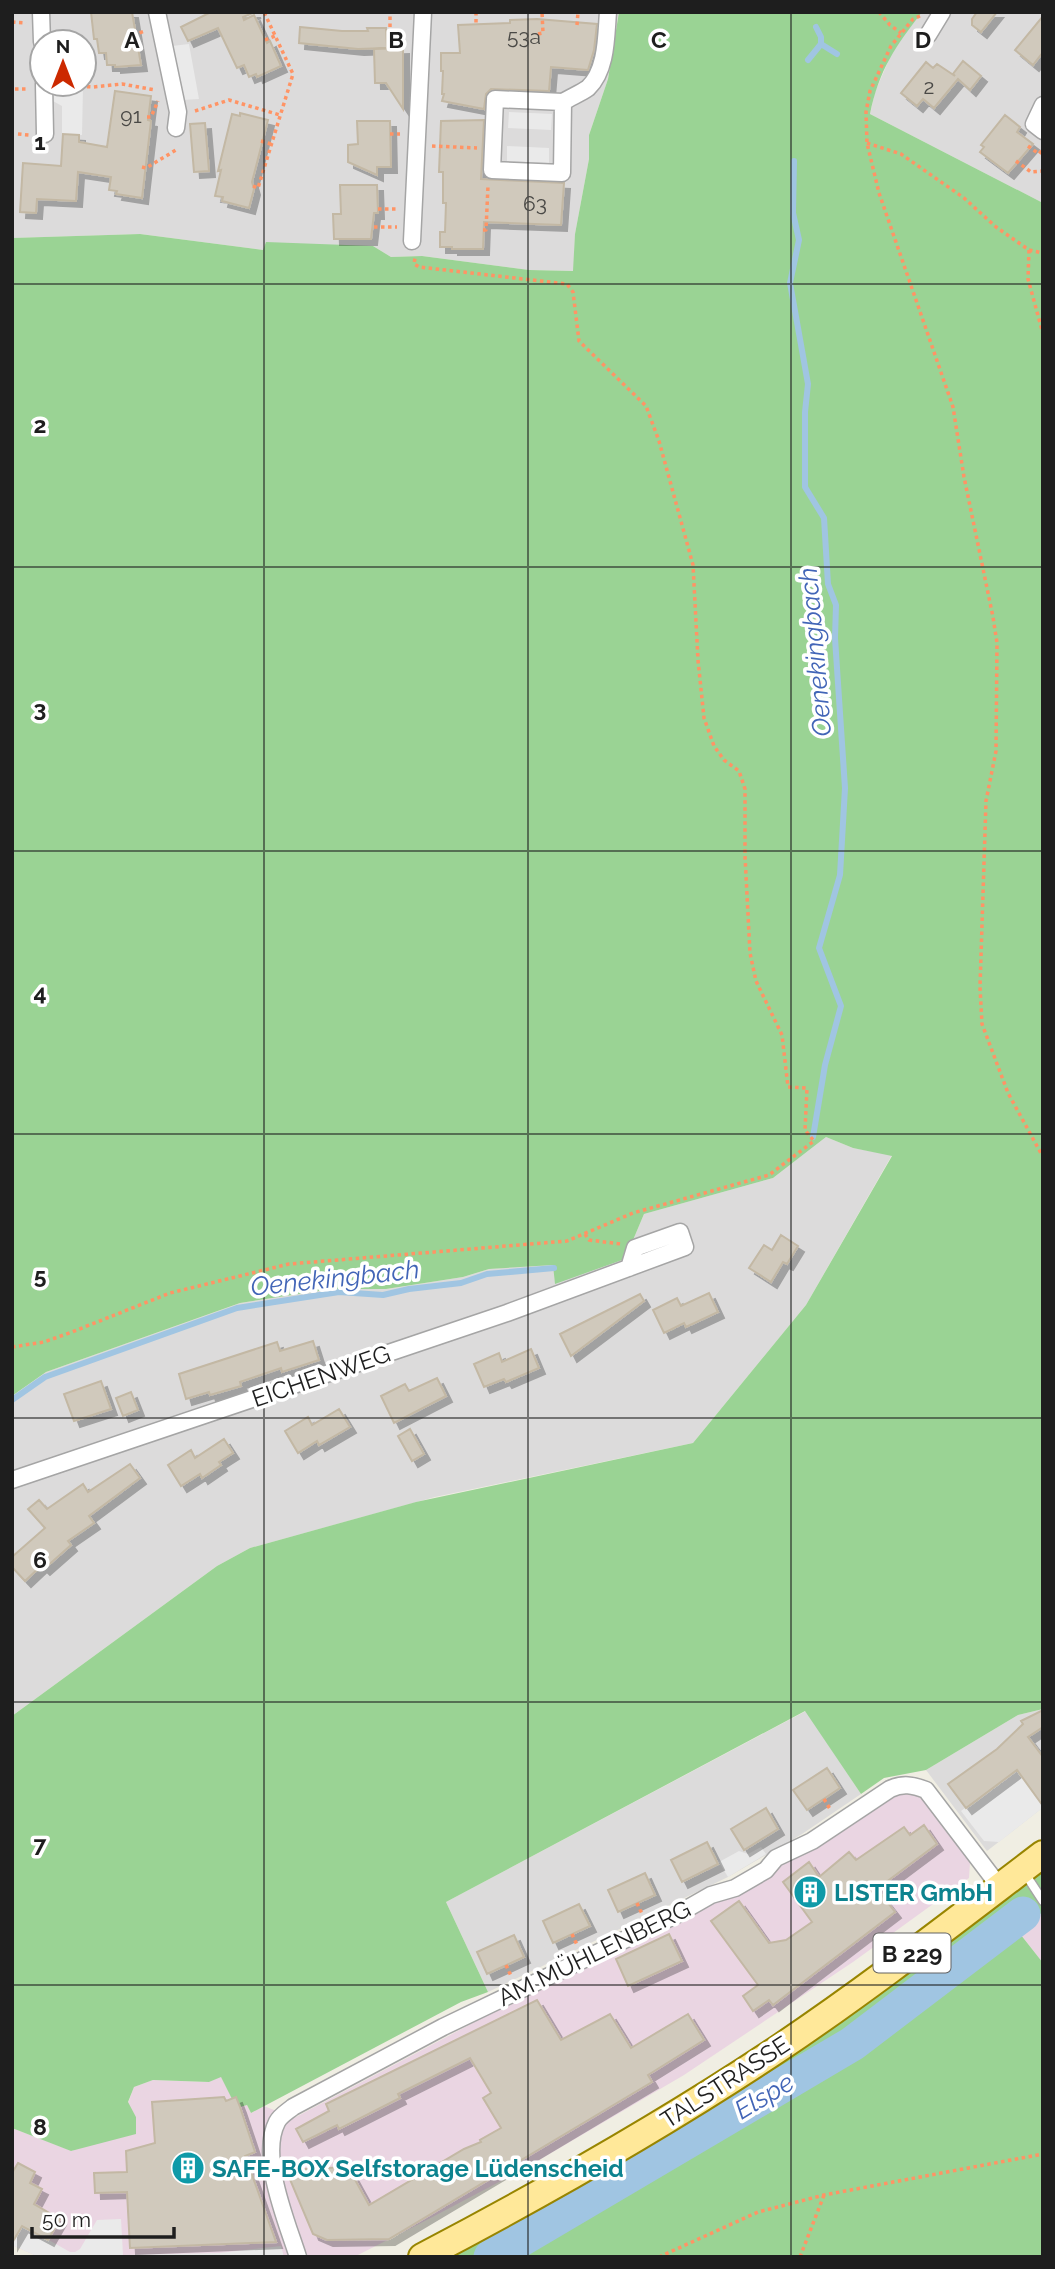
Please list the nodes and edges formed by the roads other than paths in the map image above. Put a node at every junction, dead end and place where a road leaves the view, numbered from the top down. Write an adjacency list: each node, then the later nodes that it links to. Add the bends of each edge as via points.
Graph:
1 (157, 12): 9 (street)
2 (424, 12): 12 (street)
3 (608, 12): 7 (street, via 596,78 587,89)
4 (941, 16): 5 (street)
5 (928, 35)
6 (44, 98): 11 (street)
7 (563, 102): 7 (street, via 562,173 492,170 495,99)
8 (1043, 105): 10 (street, via 1034,124)
9 (177, 120)
10 (1043, 131)
11 (45, 134)
12 (413, 234)
13 (629, 1268): 13 (street, EICHENWEG, via 635,1248 680,1232 685,1247); 14 (street, EICHENWEG)
14 (12, 1479)
15 (1033, 1862): 16 (main road, TALSTRASSE / B 229); 17 (lane)
16 (999, 1886): 18 (street, AM MÜHLENBERG, via 926,1790 913,1785 890,1789 735,1888 711,1895 443,2027 293,2107 278,2121 271,2165); 19 (main road, TALSTRASSE / B 229, via 840,2006 691,2105 553,2188)
17 (1043, 1901)
18 (298, 2257)
19 (422, 2257)

